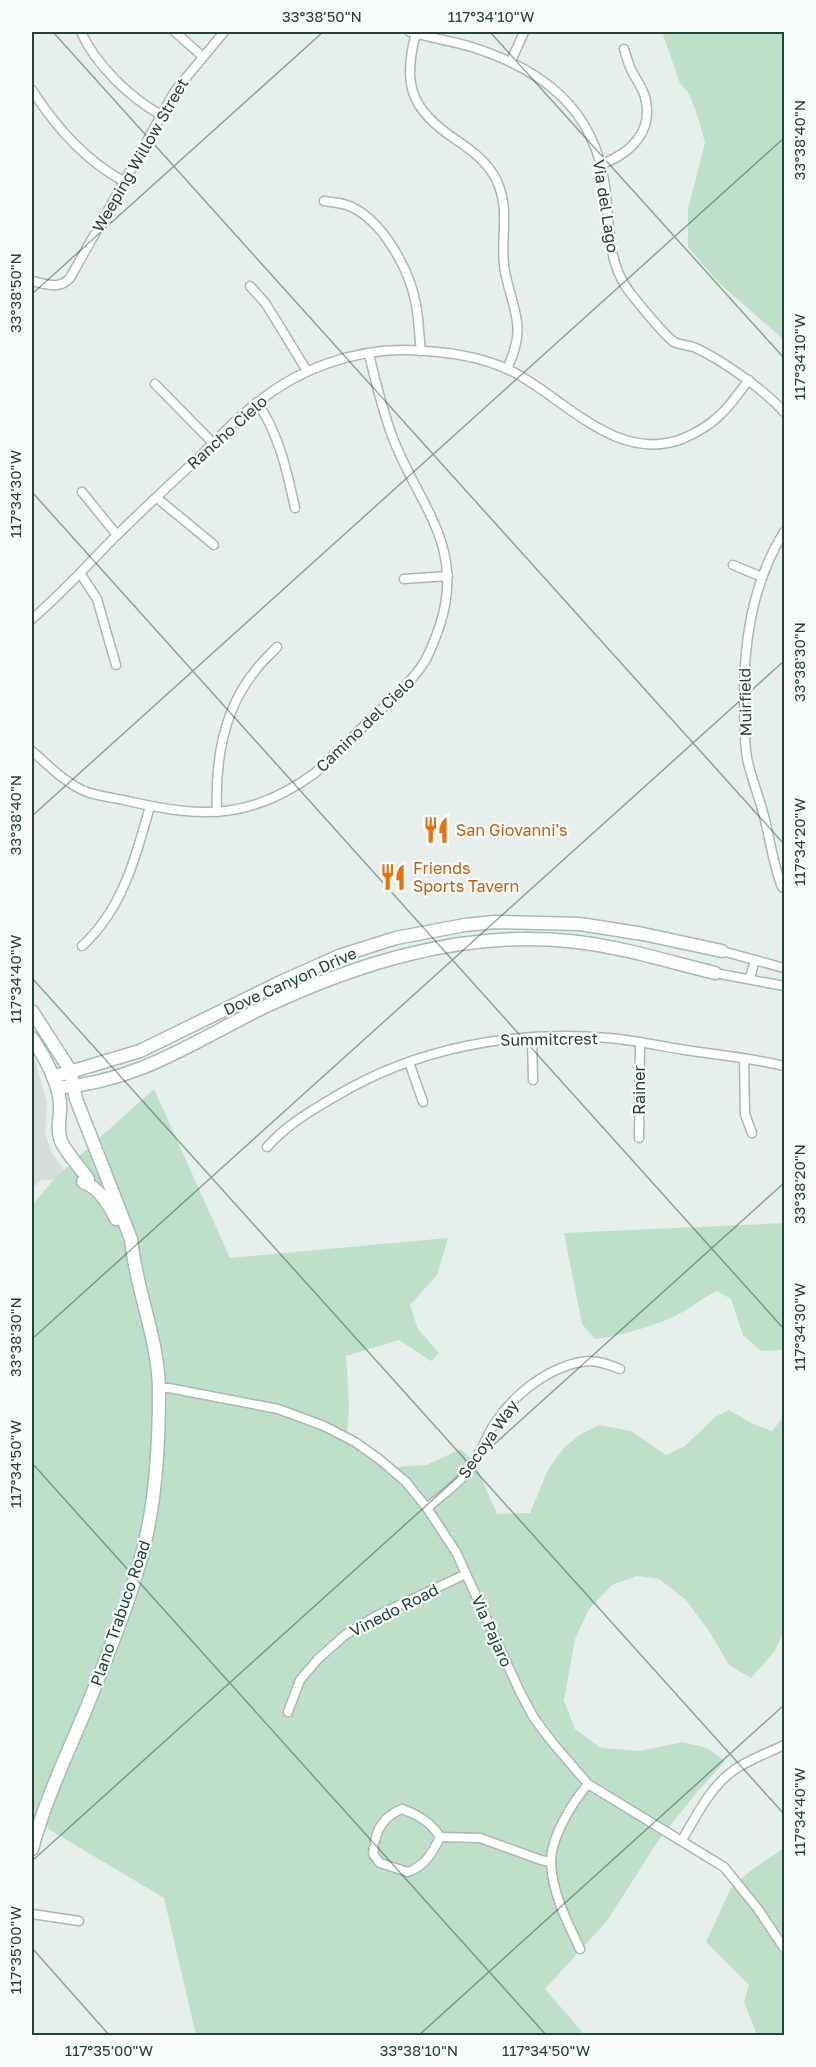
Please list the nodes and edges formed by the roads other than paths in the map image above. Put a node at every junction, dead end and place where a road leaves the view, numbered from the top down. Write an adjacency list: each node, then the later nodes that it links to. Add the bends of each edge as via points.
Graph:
1 (81, 32): 10 (street, via 121,85)
2 (175, 32): 7 (street)
3 (224, 32): 7 (street, Weeping Willow Street)
4 (413, 32): 8 (street, Via del Lago); 18 (street, via 409,78 416,102 444,132 477,153 496,180 505,211 504,269 518,325 515,351)
5 (524, 32): 8 (street)
6 (624, 49): 11 (street, via 645,96 646,116 639,139 628,151)
7 (202, 56): 10 (street, Weeping Willow Street)
8 (511, 61): 11 (street, Via del Lago, via 541,77 586,125)
9 (32, 90): 12 (street, via 84,154)
10 (161, 115): 12 (street, Weeping Willow Street)
11 (602, 164): 20 (street, Via del Lago, via 608,233 616,268 627,287 674,342 696,348)
12 (123, 181): 14 (street, Weeping Willow Street, via 64,285)
13 (324, 201): 16 (street, via 348,206 364,215 388,238 403,265 416,303)
14 (32, 281)
15 (250, 286): 19 (street, via 266,304)
16 (421, 351): 17 (street, Rancho Cielo); 18 (street, Rancho Cielo, via 469,357)
17 (369, 354): 19 (street, Rancho Cielo); 33 (street, Camino del Cielo, via 380,404 433,517 443,544)
18 (507, 369): 20 (street, Rancho Cielo, via 617,439 653,445 671,443 705,428)
19 (307, 371): 22 (street, Rancho Cielo)
20 (749, 380): 23 (street, Via del Lago)
21 (155, 384): 24 (street)
22 (257, 402): 24 (street, Rancho Cielo); 27 (street, via 278,442)
23 (784, 412)
24 (213, 443): 26 (street, Rancho Cielo)
25 (82, 492): 29 (street)
26 (157, 498): 29 (street, Rancho Cielo); 30 (street)
27 (295, 508)
28 (784, 532): 34 (street, Muirfield)
29 (117, 535): 32 (street, Rancho Cielo)
30 (214, 545)
31 (733, 565): 34 (street)
32 (80, 573): 36 (street, Rancho Cielo); 38 (street, via 97,599)
33 (448, 576): 35 (street); 41 (street, Camino del Cielo, via 446,606 435,641 422,666 400,692 300,784 262,803)
34 (762, 577): 42 (street, Muirfield, via 746,647 744,719 747,757)
35 (404, 579)
36 (32, 619)
37 (277, 647): 41 (street, via 254,672 229,718 220,749)
38 (116, 665)
39 (32, 751): 40 (street, Camino del Cielo, via 60,776 87,791)
40 (150, 806): 41 (street, Camino del Cielo, via 183,812); 43 (street, via 129,874 105,922)
41 (217, 812)
42 (784, 888)
43 (82, 946)
44 (722, 951): 45 (street, Dove Canyon Drive); 57 (street, Dove Canyon Drive, via 580,924 465,925 396,938 339,956 140,1051)
45 (755, 960): 46 (street, Dove Canyon Drive); 48 (street)
46 (784, 968)
47 (715, 973): 48 (street, Dove Canyon Drive); 60 (street, Dove Canyon Drive, via 627,950 567,941 512,939 442,947 356,969 266,1007 147,1067)
48 (750, 978): 49 (street, Dove Canyon Drive)
49 (784, 986)
50 (32, 1011): 57 (street, Plano Trabuco Road)
51 (532, 1037): 53 (street, Summitcrest, via 579,1036); 55 (street, Summitcrest, via 494,1040); 58 (street)
52 (32, 1038): 59 (street)
53 (640, 1042): 54 (street, Summitcrest); 63 (street, Rainer)
54 (744, 1059): 56 (street, Summitcrest); 62 (street, via 745,1114)
55 (409, 1062): 61 (street); 64 (street, Summitcrest, via 323,1103 285,1129)
56 (784, 1066)
57 (70, 1070): 59 (street, Dove Canyon Drive); 60 (street, Plano Trabuco Road)
58 (533, 1080)
59 (55, 1083): 60 (street, Dove Canyon Drive); 65 (street, Plano Trabuco Road, via 60,1103 60,1139 88,1184 110,1205)
60 (74, 1087): 65 (street, Plano Trabuco Road, via 131,1239)
61 (423, 1102)
62 (752, 1133)
63 (639, 1138)
64 (267, 1148)
65 (133, 1262): 67 (street, Plano Trabuco Road, via 154,1348)
66 (620, 1369): 68 (street, Secoya Way, via 589,1361 531,1384 496,1422 469,1470)
67 (159, 1389): 68 (street, Via Pajaro, via 278,1409 324,1426 380,1459); 75 (street, Plano Trabuco Road, via 157,1473 138,1570 47,1801)
68 (427, 1508): 69 (street, Via Pajaro)
69 (466, 1574): 70 (street, Vinedo Road, via 376,1616 345,1635 300,1680); 72 (street, Via Pajaro, via 534,1718)
70 (288, 1712)
71 (784, 1745): 74 (street, via 747,1762 720,1782)
72 (588, 1784): 74 (street, Via Pajaro); 76 (street, via 565,1817)
73 (440, 1837): 73 (street, via 420,1816 402,1809 383,1822 376,1833 373,1854 380,1863 408,1872 425,1862); 76 (street, via 480,1838)
74 (682, 1840): 79 (street, Via Pajaro, via 729,1873)
75 (32, 1849)
76 (551, 1862): 80 (street, via 559,1904)
77 (32, 1914): 78 (street)
78 (80, 1921)
79 (784, 1947)
80 (580, 1949)

